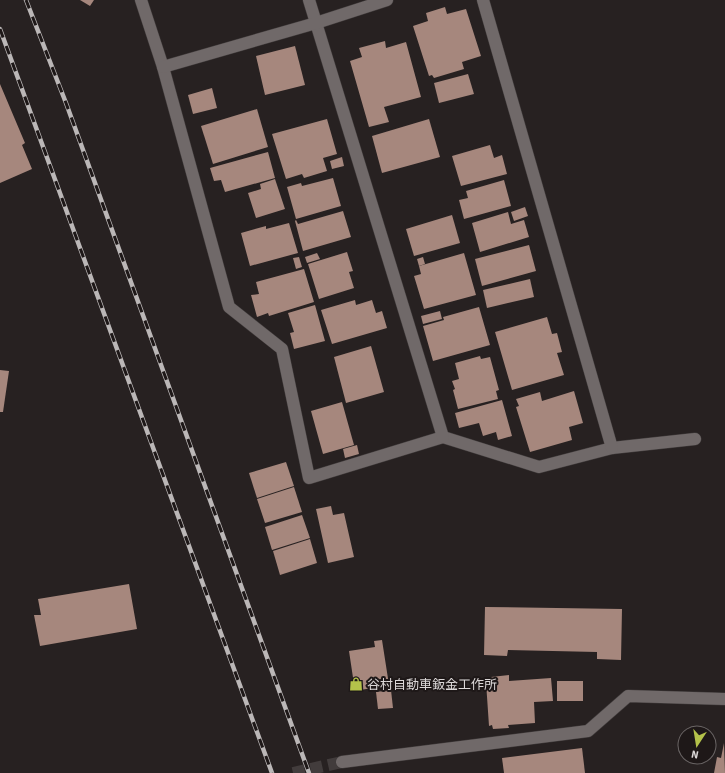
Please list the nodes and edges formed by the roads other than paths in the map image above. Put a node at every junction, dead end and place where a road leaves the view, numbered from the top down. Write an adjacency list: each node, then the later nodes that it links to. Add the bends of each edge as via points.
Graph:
1 (141, 0): 6 (street)
2 (309, 0): 5 (street)
3 (388, 0): 5 (street)
4 (483, 0): 9 (street)
5 (316, 23): 6 (street); 7 (street)
6 (163, 68): 7 (street, via 229,307 282,349 309,478)
7 (443, 437): 9 (street, via 539,467)
8 (695, 439): 9 (street)
9 (612, 448)
10 (725, 699): 11 (street, via 628,696 588,731)
11 (342, 762)

